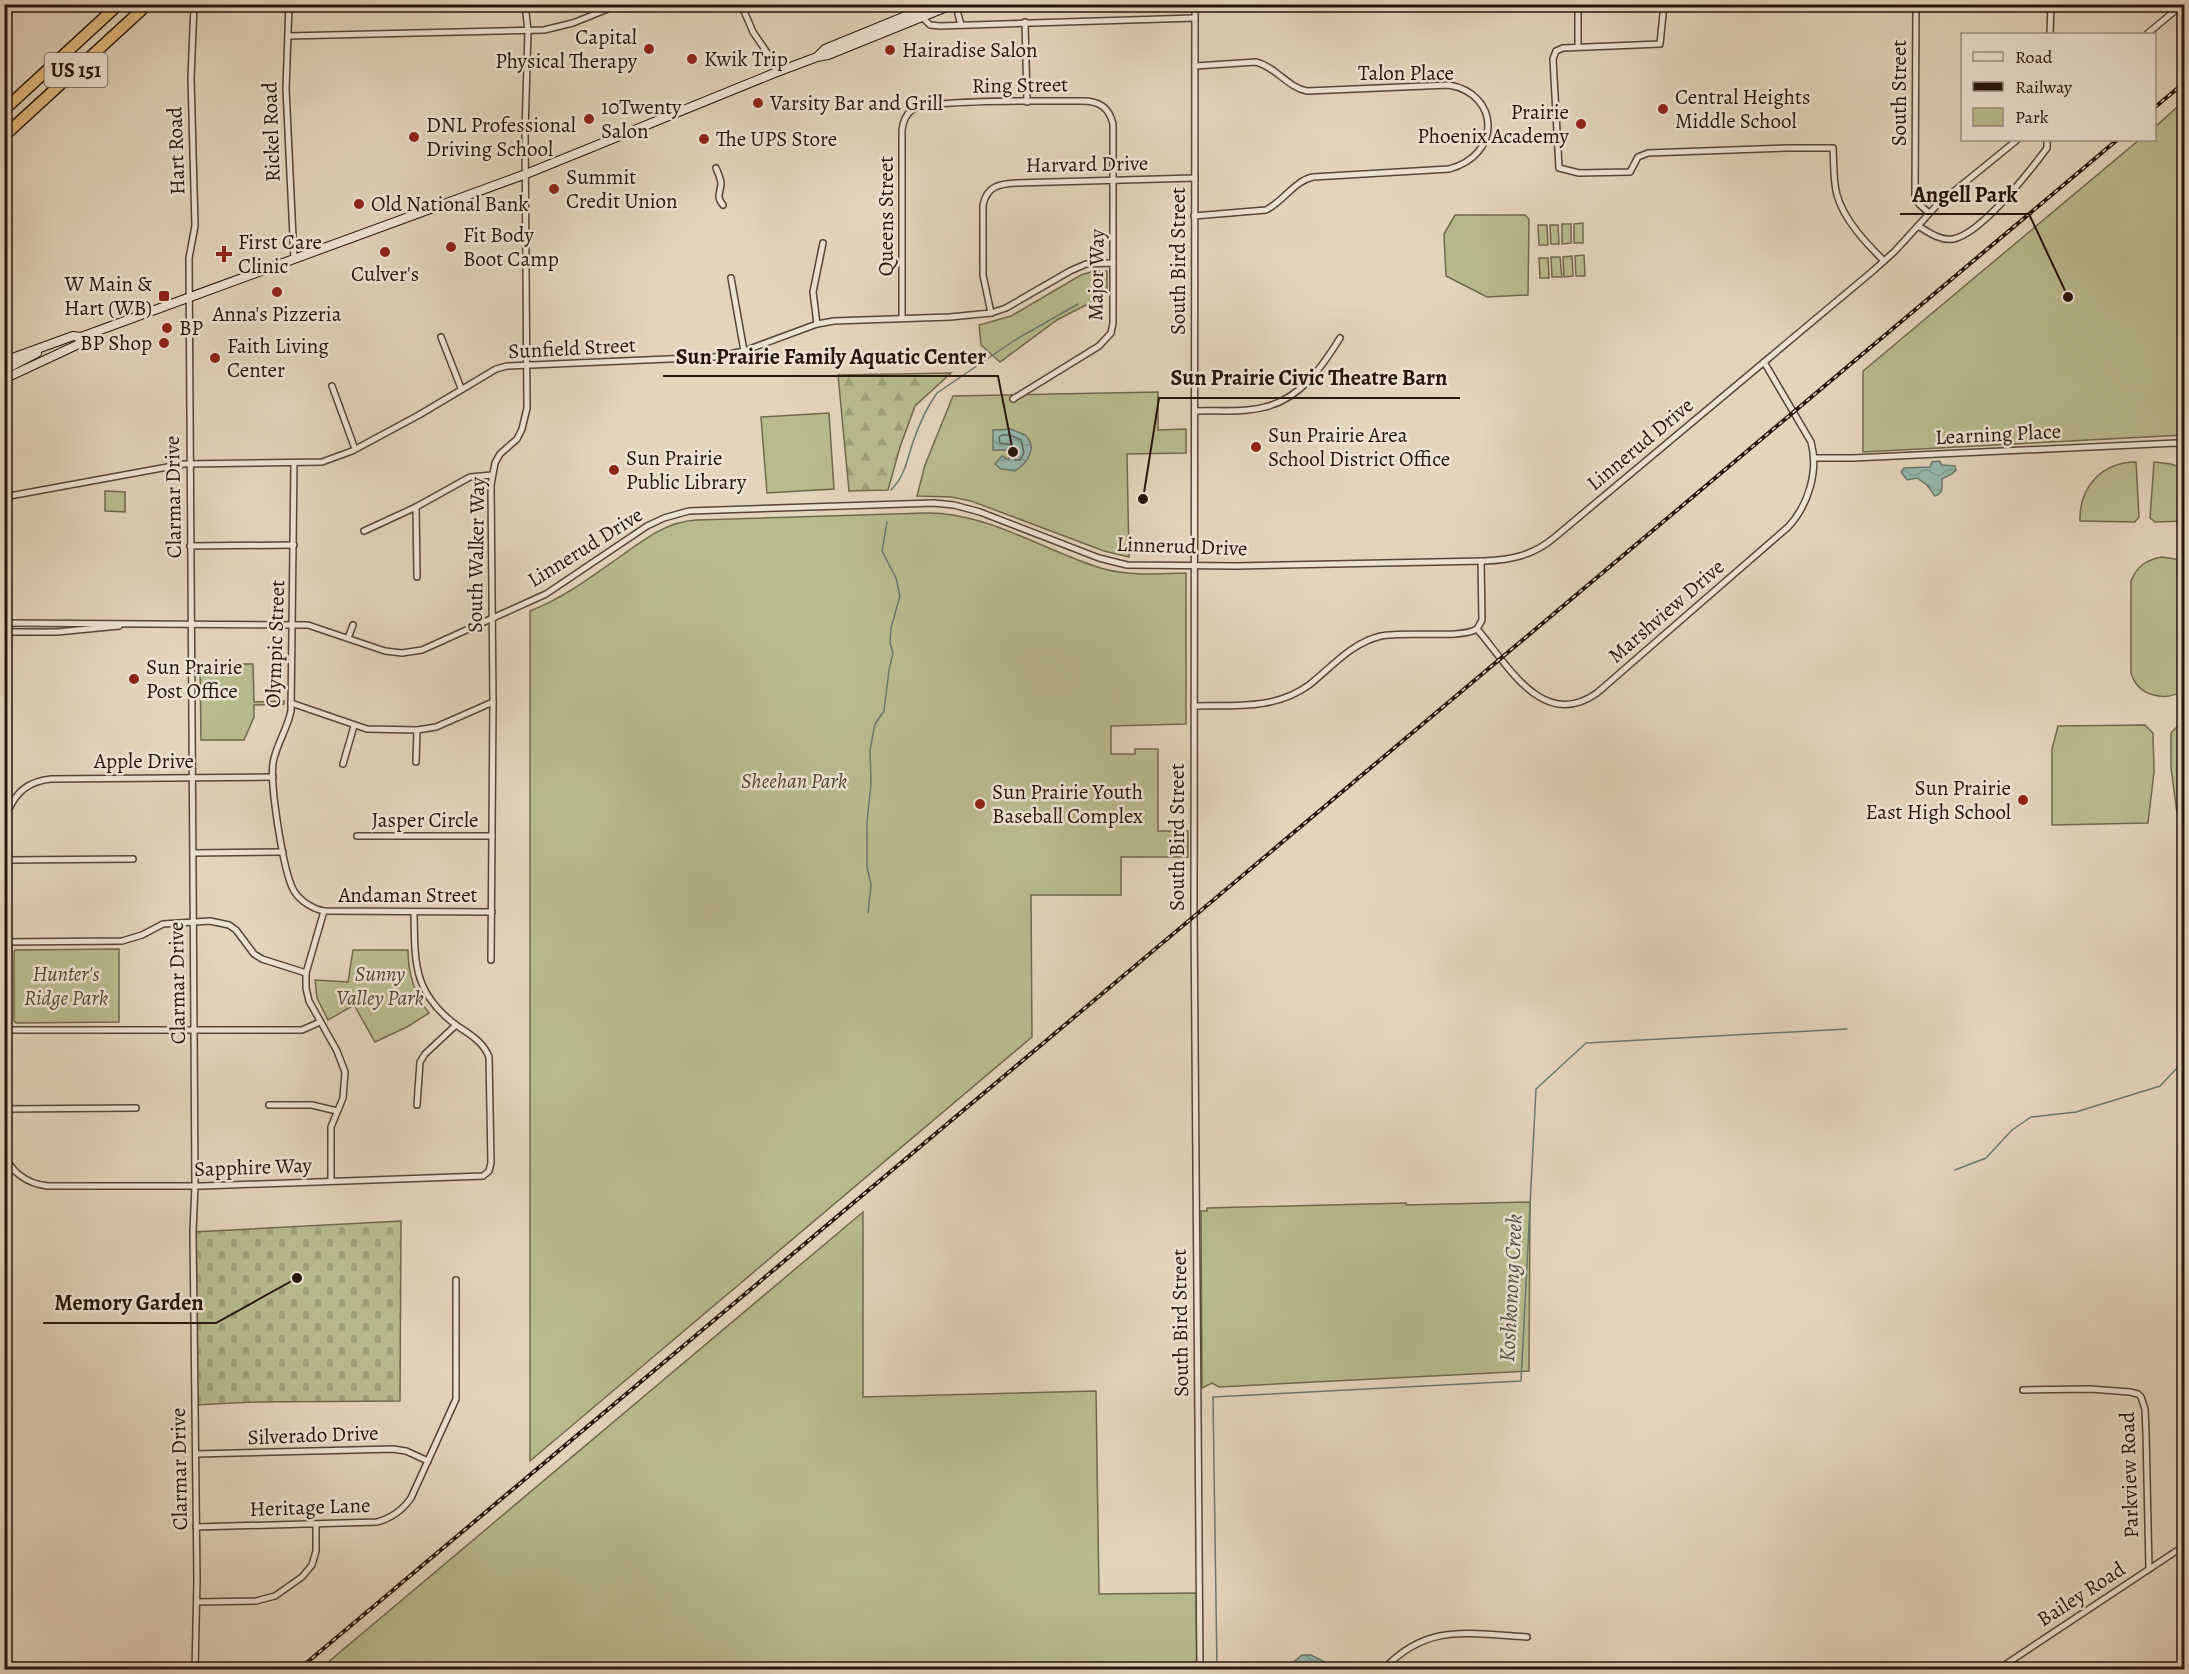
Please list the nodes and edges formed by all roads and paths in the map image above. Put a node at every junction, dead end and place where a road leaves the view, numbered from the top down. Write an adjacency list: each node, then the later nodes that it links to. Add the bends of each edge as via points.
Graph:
1 (15, 4): 17 (street)
2 (118, 4): 33 (highway, US 151)
3 (148, 4): 35 (highway, US 151)
4 (195, 4): 51 (street, Hart Road, via 191,78 195,226 189,258)
5 (289, 4): 26 (street, Rickel Road)
6 (525, 4): 23 (street, South Walker Way)
7 (620, 4): 23 (street, via 556,28)
8 (741, 4): 30 (street)
9 (935, 4): 28 (main road, via 825,49)
10 (954, 4): 19 (main road)
11 (1195, 4): 20 (street, South Bird Street)
12 (1578, 4): 27 (street)
13 (1664, 4): 27 (street, via 1660,44)
14 (1916, 4): 43 (street, South Street, via 1915,195)
15 (2053, 4): 24 (street)
16 (2183, 4): 25 (street)
17 (4, 14)
18 (958, 14): 22 (street)
19 (923, 18): 22 (street, via 933,26); 28 (main road)
20 (1195, 18): 21 (street); 29 (street, South Bird Street)
21 (1026, 22): 22 (street); 31 (street)
22 (961, 25)
23 (528, 31): 26 (street); 39 (street, South Walker Way)
24 (2050, 33)
25 (2148, 33)
26 (288, 36): 47 (street, Rickel Road, via 286,89)
27 (1578, 47): 48 (street, via 1556,51 1553,59 1559,168 1581,173 1630,172 1638,157 1648,153 1833,148 1839,202)
28 (817, 57): 30 (main road)
29 (1195, 66): 40 (street, South Bird Street); 44 (street, Talon Place, via 1256,62 1307,91 1459,87 1477,99 1488,126 1480,152 1463,165 1313,177 1266,210)
30 (777, 72): 39 (main road)
31 (1027, 102): 32 (street, Ring Street, via 1082,100); 34 (street, Ring Street, via 930,105 914,108)
32 (1100, 104): 41 (street, Major Way, via 1109,112 1113,124)
33 (4, 110)
34 (906, 116): 53 (street, Queens Street, via 902,130)
35 (4, 136)
36 (2016, 141): 43 (street, Linnerud Drive)
37 (2047, 141): 45 (street, via 2033,166 1996,210 1972,229 1953,239 1937,237)
38 (716, 168): 42 (street, via 721,181 717,194)
39 (526, 174): 47 (main road); 62 (street, South Walker Way)
40 (1194, 178): 41 (street, Harvard Drive); 44 (street, South Bird Street)
41 (1113, 181): 49 (street, Major Way); 52 (street, Harvard Drive, via 993,187 983,205 983,274)
42 (723, 205)
43 (1929, 213): 45 (street, Linnerud Drive)
44 (1194, 216): 68 (street, South Bird Street)
45 (1918, 226): 48 (street, Linnerud Drive)
46 (823, 243): 54 (street, via 813,292)
47 (294, 258): 51 (main road)
48 (1884, 261): 61 (street, Linnerud Drive)
49 (1113, 263): 52 (street, Sunfield Street, via 1086,264); 67 (street, Major Way, via 1113,323 1107,340)
50 (731, 278): 59 (street)
51 (190, 296): 55 (main road); 73 (street, Clarmar Drive)
52 (991, 313): 53 (street, Sunfield Street)
53 (903, 318): 54 (street, Sunfield Street)
54 (817, 324): 59 (street, Sunfield Street)
55 (81, 337): 58 (main road); 64 (main road, via 79,344)
56 (441, 338): 66 (street)
57 (1340, 338): 68 (street, via 1311,379 1284,399 1266,407)
58 (51, 344): 60 (main road); 63 (main road)
59 (744, 351): 62 (street, Sunfield Street, via 700,359)
60 (4, 361)
61 (1764, 362): 71 (street, Marshview Drive, via 1811,442); 80 (street, Linnerud Drive, via 1547,544 1519,557)
62 (527, 365): 66 (street, Sunfield Street, via 496,369); 74 (street, South Walker Way, via 527,408 522,429 500,454)
63 (4, 370)
64 (4, 379)
65 (332, 386): 70 (street)
66 (461, 388): 70 (street, Sunfield Street)
67 (1013, 399)
68 (1195, 411): 81 (street, South Bird Street)
69 (2184, 445): 71 (street, Learning Place)
70 (355, 449): 72 (street, Sunfield Street, via 322,462)
71 (1814, 458): 89 (street, Marshview Drive, via 1809,492 1788,527 1584,701 1560,705 1537,697)
72 (294, 463): 73 (street, Sunfield Street); 78 (street, Olympic Street)
73 (189, 464): 75 (street, Sunfield Street); 79 (street, Clarmar Drive)
74 (492, 475): 76 (street, via 470,477); 83 (street, South Walker Way)
75 (4, 497)
76 (416, 507): 77 (street); 82 (street)
77 (364, 531)
78 (294, 545): 79 (street); 85 (street, Olympic Street)
79 (190, 546): 87 (street, Clarmar Drive)
80 (1481, 561): 81 (street, Linnerud Drive); 89 (street, via 1482,620)
81 (1193, 564): 83 (street, Linnerud Drive, via 1147,566 1113,562 954,505 689,511 647,526 559,587); 94 (street, South Bird Street)
82 (417, 577)
83 (491, 620): 91 (street, Linnerud Drive, via 430,648 410,652 385,651); 92 (street, South Walker Way)
84 (4, 623): 86 (street, Linnerud Drive)
85 (290, 624): 87 (street, Linnerud Drive); 91 (street, Linnerud Drive, via 315,626); 93 (street, Olympic Street)
86 (135, 625): 87 (street, Linnerud Drive); 90 (street, Linnerud Drive)
87 (191, 625): 99 (street, Clarmar Drive)
88 (353, 625): 91 (street)
89 (1477, 629): 94 (street, via 1464,633 1382,636 1351,650 1309,685 1282,699 1254,705)
90 (4, 632)
91 (348, 638)
92 (493, 702): 96 (street, via 436,727); 102 (street, South Walker Way)
93 (291, 703): 95 (street); 100 (street, Olympic Street, via 286,731 276,751)
94 (1194, 706): 139 (street, South Bird Street)
95 (354, 726): 96 (street); 98 (street)
96 (417, 730): 97 (street)
97 (416, 762)
98 (343, 764)
99 (192, 777): 100 (street, Apple Drive); 104 (street, Clarmar Drive); 106 (street, Apple Drive, via 33,782 19,793 8,812)
100 (273, 777): 103 (street, Olympic Street)
101 (357, 836): 102 (street, Jasper Circle)
102 (492, 836): 109 (street, South Walker Way)
103 (284, 852): 104 (street); 107 (street, Olympic Street, via 295,892 311,907)
104 (193, 853): 110 (street, Clarmar Drive)
105 (133, 859): 106 (street)
106 (7, 860): 111 (street)
107 (324, 911): 108 (street, Andaman Street); 114 (street)
108 (414, 912): 109 (street, Andaman Street); 116 (street, via 416,967 422,986 435,1007)
109 (492, 912): 112 (street, South Walker Way)
110 (192, 922): 111 (street, via 163,924 122,941); 114 (street, via 229,925 262,959); 117 (street, Clarmar Drive)
111 (5, 943)
112 (490, 960)
113 (4, 966): 118 (street)
114 (306, 973): 115 (street, via 307,993)
115 (320, 1022): 117 (street, via 302,1030); 124 (street, via 345,1071 344,1092)
116 (456, 1025): 121 (street, via 420,1062); 126 (street, Sapphire Way, via 482,1045 489,1057 491,1163 486,1174 469,1178)
117 (194, 1029): 118 (street); 127 (street, Clarmar Drive)
118 (5, 1030): 119 (street)
119 (4, 1065)
120 (269, 1105): 124 (street, via 312,1105)
121 (417, 1105)
122 (136, 1108): 123 (street)
123 (4, 1109)
124 (337, 1111): 126 (street, via 330,1133)
125 (4, 1150): 127 (street, Sapphire Way, via 14,1171 40,1186)
126 (331, 1182): 127 (street, Sapphire Way)
127 (195, 1185): 130 (street, Clarmar Drive)
128 (456, 1280): 131 (street, Heritage Lane, via 458,1392)
129 (2023, 1390): 135 (street, Parkview Road, via 2135,1393 2143,1401)
130 (196, 1454): 131 (street, Silverado Drive, via 393,1449); 133 (street, Clarmar Drive)
131 (428, 1461): 132 (street, Heritage Lane, via 411,1498 390,1518)
132 (316, 1524): 133 (street, Heritage Lane); 136 (street, via 312,1565 275,1596 263,1601)
133 (196, 1527): 136 (street, Clarmar Drive)
134 (2184, 1546): 135 (street, Bailey Road)
135 (2149, 1569): 141 (street, Bailey Road)
136 (197, 1602): 138 (street, Clarmar Drive)
137 (1527, 1637): 140 (street, via 1441,1634 1396,1655)
138 (195, 1670)
139 (1200, 1670)
140 (1383, 1670)
141 (1997, 1670)

